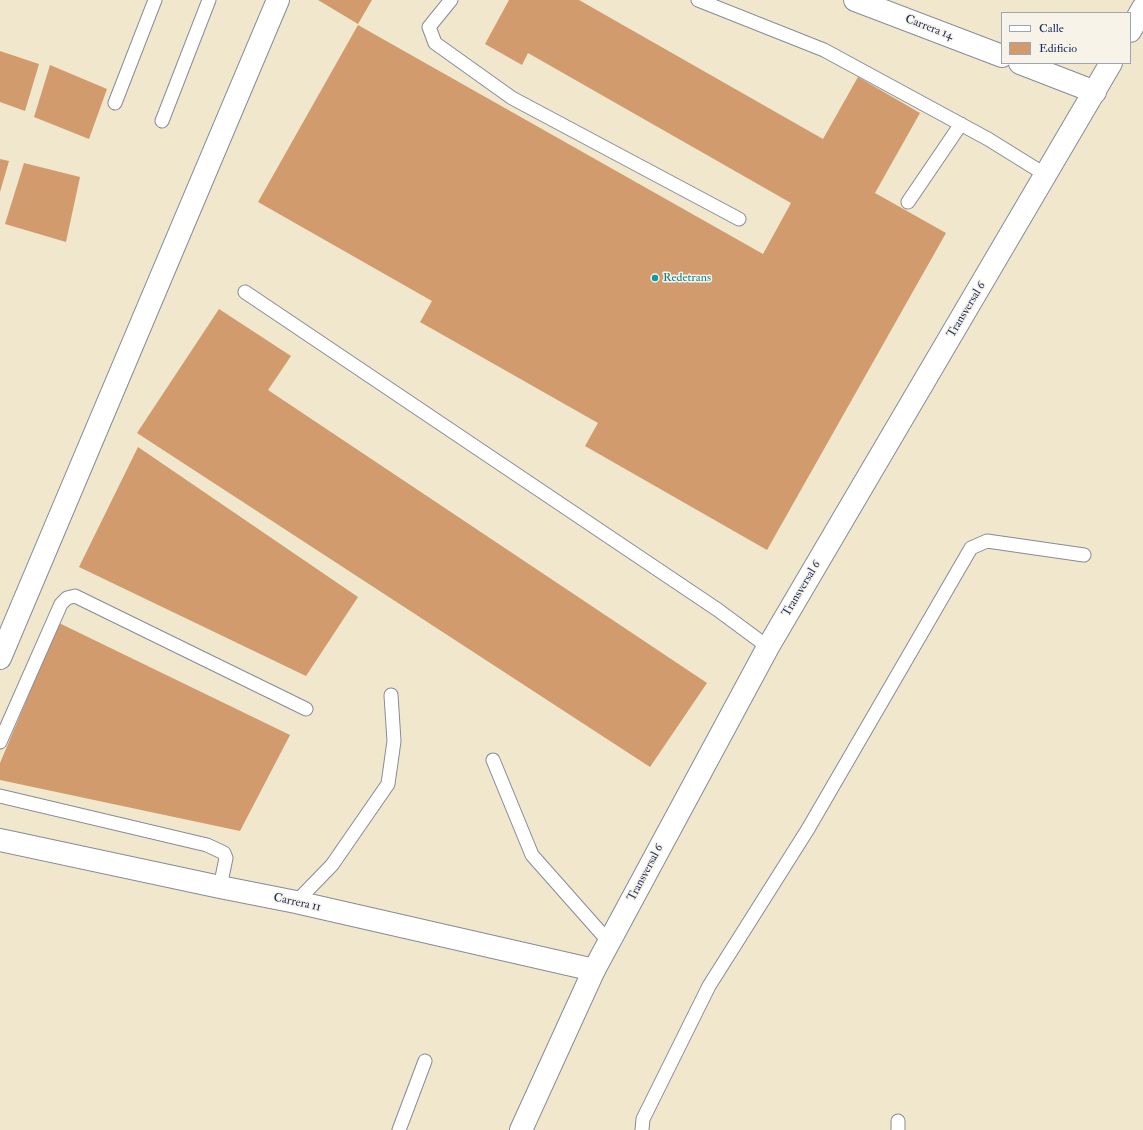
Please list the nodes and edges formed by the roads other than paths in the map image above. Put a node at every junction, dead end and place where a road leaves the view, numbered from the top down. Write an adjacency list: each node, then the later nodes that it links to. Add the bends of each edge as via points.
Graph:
1 (155, 0): 13 (lane)
2 (209, 0): 14 (lane)
3 (278, 0): 22 (street)
4 (451, 0): 18 (lane, via 429,27 435,43 512,98)
5 (698, 0): 15 (lane, via 824,50)
6 (856, 0): 9 (street, Carrera 14)
7 (1143, 8): 8 (street)
8 (1131, 29)
9 (1001, 56)
10 (1023, 64): 12 (street)
11 (1110, 64): 12 (street, Transversal 6)
12 (1095, 92): 16 (street, Transversal 6)
13 (115, 103)
14 (162, 121)
15 (961, 124): 16 (lane); 17 (lane)
16 (1046, 176): 21 (street, Transversal 6)
17 (908, 202)
18 (739, 218)
19 (245, 292): 21 (lane, via 718,610)
20 (1084, 555): 36 (lane, via 987,541 971,548 808,829 709,986 643,1119)
21 (768, 647): 31 (street, Transversal 6)
22 (0, 658)
23 (390, 695): 30 (lane, via 394,741 388,784 332,865)
24 (306, 709): 25 (lane, via 75,596 67,598 61,604)
25 (0, 742)
26 (492, 760): 31 (lane, via 532,855)
27 (0, 796): 29 (lane, via 207,845 224,854 226,858)
28 (0, 840): 29 (street, Carrera 11)
29 (220, 888): 30 (street, Carrera 11)
30 (296, 902): 32 (street, Carrera 11)
31 (609, 942): 32 (street, Transversal 6)
32 (594, 970): 35 (street, Transversal 6)
33 (425, 1061): 34 (lane)
34 (399, 1130)
35 (521, 1130)
36 (642, 1130)

